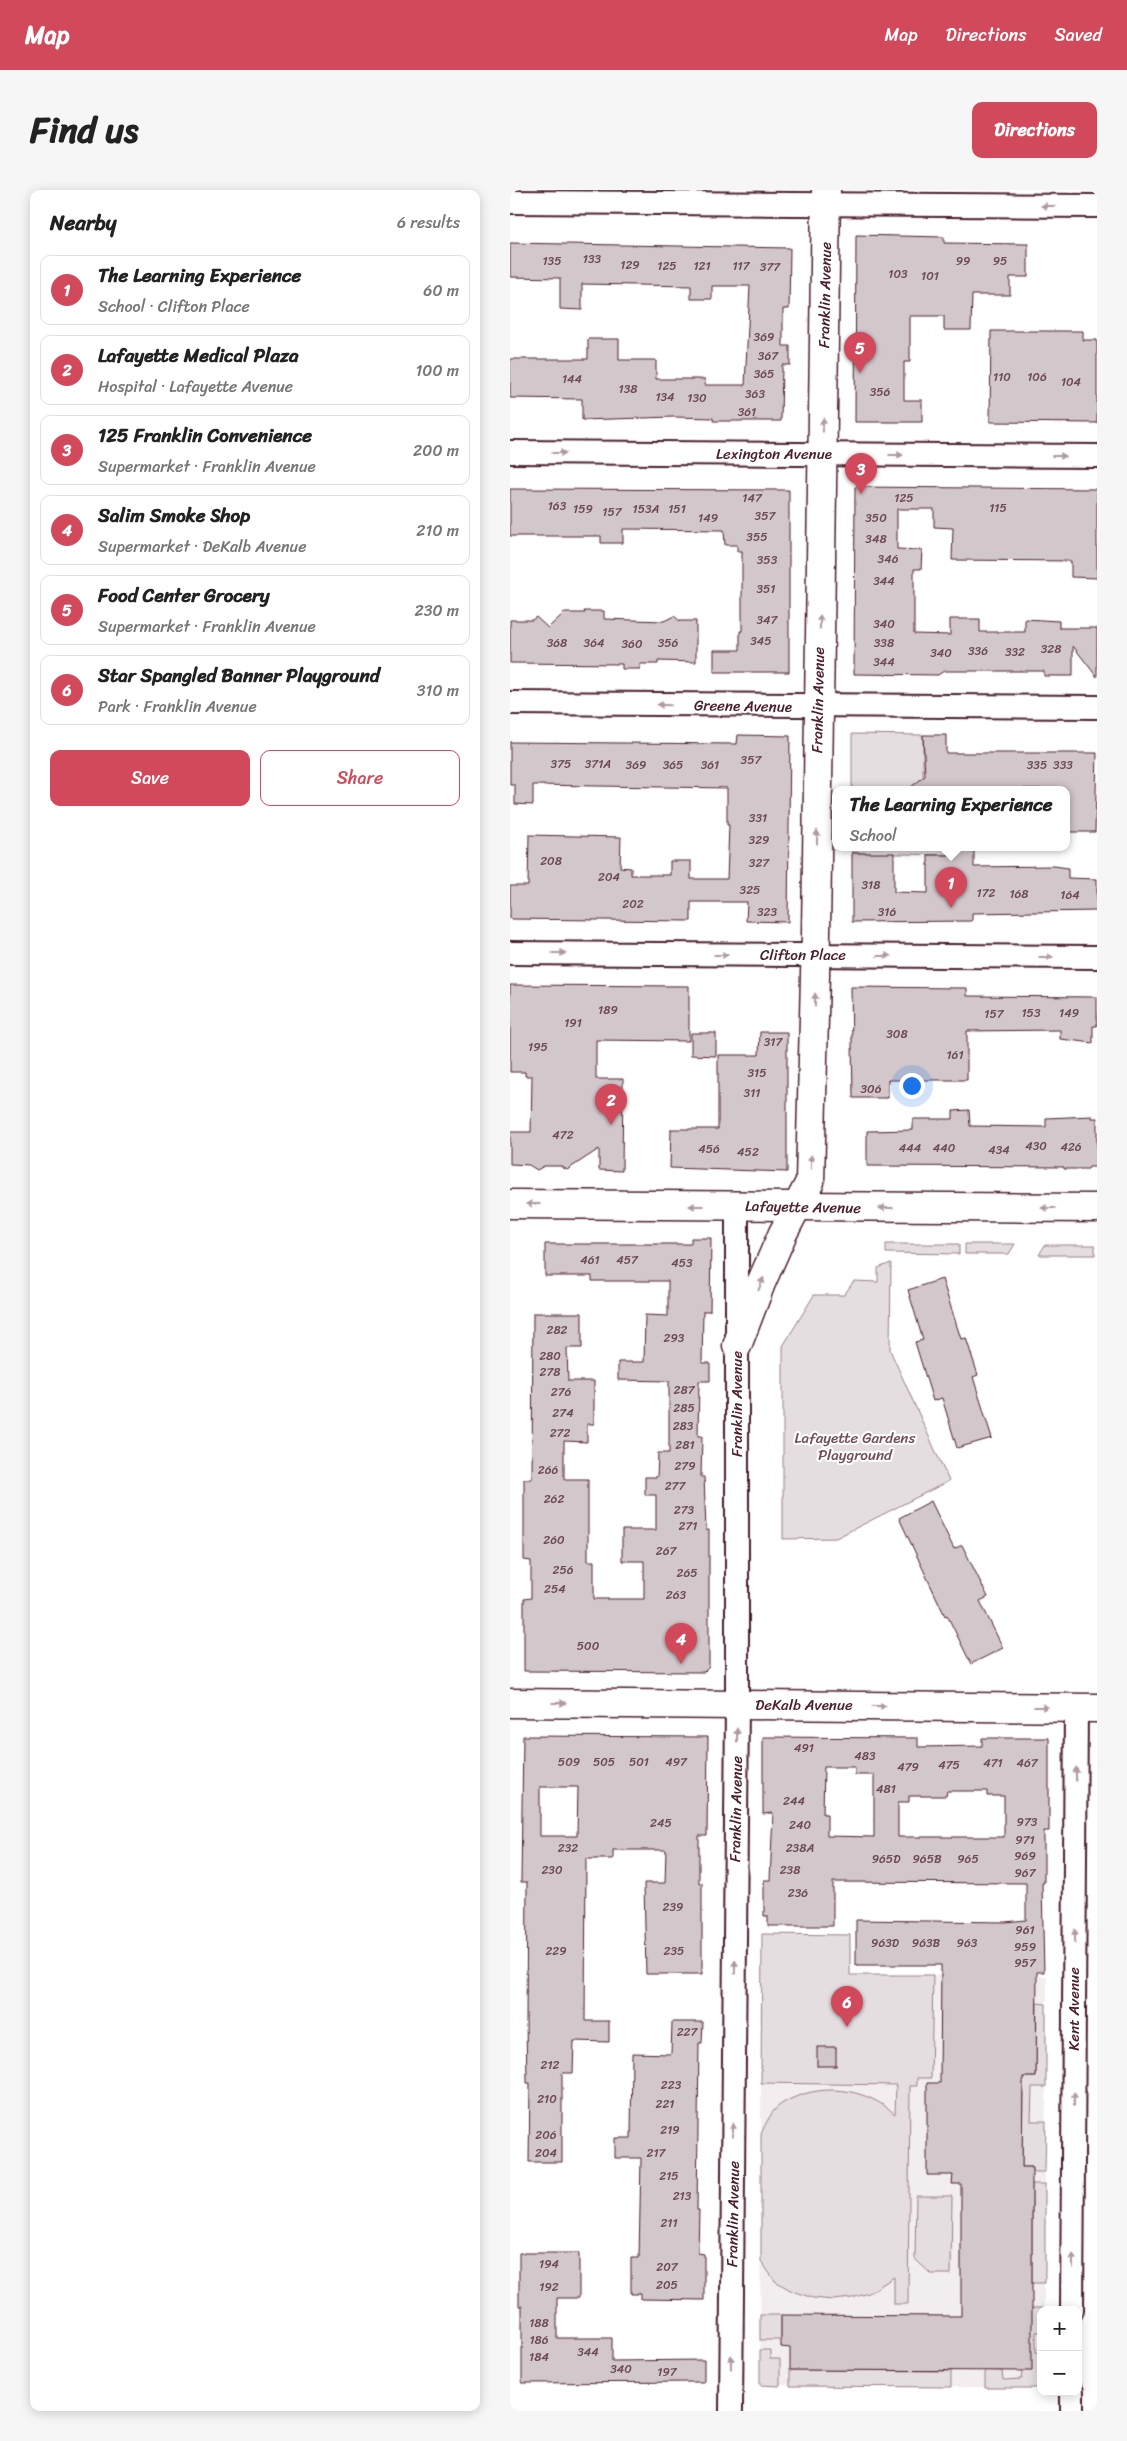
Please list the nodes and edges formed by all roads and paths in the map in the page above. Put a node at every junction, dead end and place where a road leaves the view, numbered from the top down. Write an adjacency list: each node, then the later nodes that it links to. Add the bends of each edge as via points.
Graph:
1 (826, 197): 2 (street); 3 (street, one-way to 1); 5 (street, Franklin Avenue, one-way to 1)
2 (510, 202)
3 (1097, 206)
4 (510, 452): 5 (street, Lexington Avenue, one-way to 5)
5 (823, 454): 6 (street, Lexington Avenue, one-way to 6); 8 (street, Franklin Avenue, one-way to 5)
6 (1097, 456)
7 (510, 703): 8 (street, Greene Avenue, one-way to 7)
8 (818, 706): 9 (street, Greene Avenue); 11 (street, Franklin Avenue, one-way to 8)
9 (1097, 707)
10 (510, 953): 11 (street, Clifton Place, one-way to 11)
11 (816, 956): 12 (street, Clifton Place, one-way to 12); 15 (street, Franklin Avenue, one-way to 11, via 810,1182)
12 (1097, 957)
13 (510, 1204): 14 (street, Lafayette Avenue, one-way to 13)
14 (737, 1206): 15 (street, Lafayette Avenue); 17 (street, Franklin Avenue)
15 (797, 1208): 16 (street, Lafayette Avenue, one-way to 15); 17 (street, Franklin Avenue, one-way to 15, via 761,1283)
16 (1097, 1208)
17 (737, 1346): 19 (street, Franklin Avenue)
18 (510, 1703): 19 (street, DeKalb Avenue, one-way to 19)
19 (737, 1704): 20 (street, DeKalb Avenue, one-way to 20); 23 (street, Franklin Avenue, one-way to 19)
20 (1087, 1708): 21 (street, Kent Avenue, one-way to 20)
21 (1072, 2306)
22 (1072, 2396): 24 (street)
23 (731, 2411)
24 (1072, 2411)

